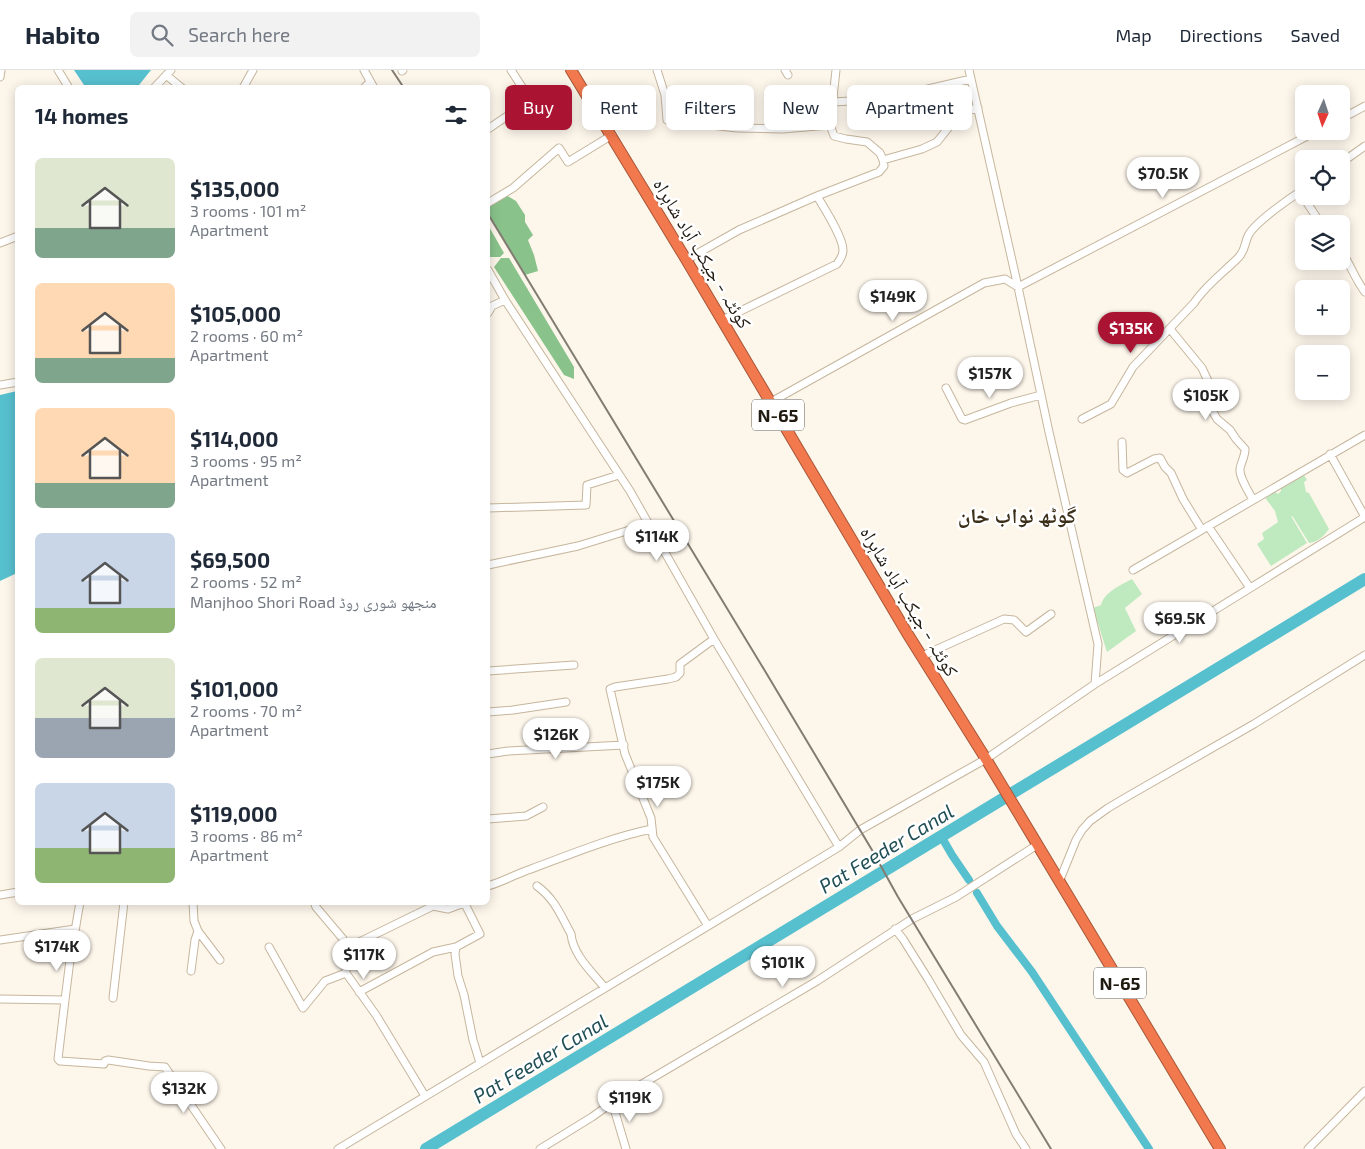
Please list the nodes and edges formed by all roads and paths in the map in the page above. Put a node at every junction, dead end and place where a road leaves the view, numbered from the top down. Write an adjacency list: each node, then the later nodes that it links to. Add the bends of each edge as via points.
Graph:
1 (58, 70): 12 (street)
2 (253, 70): 15 (street)
3 (364, 70): 11 (street)
4 (511, 70): 21 (street, via 529,98 528,102)
5 (571, 70): 24 (highway, کوئٹہ - جیکب آباد شاہراہ / N-65)
6 (657, 70): 22 (street, via 665,95 667,120)
7 (836, 70): 16 (street)
8 (969, 70): 10 (street)
9 (169, 73): 13 (street); 14 (street)
10 (972, 79): 17 (street, via 898,96); 19 (street)
11 (372, 84)
12 (67, 85)
13 (157, 85)
14 (179, 85)
15 (245, 85)
16 (834, 85)
17 (837, 102)
18 (1365, 106): 20 (street)
19 (978, 108): 28 (street, via 950,114 949,127 937,142 922,150); 37 (street)
20 (1350, 114)
21 (490, 128)
22 (764, 129)
23 (832, 130): 28 (street, via 834,136 867,142)
24 (612, 135): 31 (street, via 568,162 559,148 513,188); 34 (highway, کوئٹہ - جیکب آباد شاہراہ / N-65)
25 (1300, 140): 37 (street)
26 (1365, 146): 27 (street)
27 (1350, 157)
28 (883, 160): 30 (street, via 884,166 879,172)
29 (1295, 195): 42 (street, via 1256,226 1249,234 1243,252 1200,293)
30 (817, 196): 34 (street, via 739,230); 41 (street, via 840,238 843,247 841,259 837,264)
31 (490, 202)
32 (15, 237): 33 (street)
33 (0, 243)
34 (686, 260): 41 (highway, کوئٹہ - جیکب آباد شاہراہ / N-65)
35 (1350, 265): 38 (street)
36 (490, 274): 39 (street)
37 (1018, 287): 46 (street); 47 (street, via 1005,279 984,283)
38 (1365, 292)
39 (504, 300): 40 (street); 52 (street)
40 (490, 310)
41 (722, 320): 47 (highway, کوئٹہ - جیکب آباد شاہراہ / N-65)
42 (1170, 329): 48 (street, via 1134,367 1111,404); 53 (street, via 1202,368 1217,419 1245,449 1240,469)
43 (15, 382): 44 (street)
44 (0, 385)
45 (946, 388): 46 (street, via 965,420)
46 (1041, 395): 67 (street, via 1098,644)
47 (771, 402): 64 (highway, کوئٹہ - جیکب آباد شاہراہ / N-65)
48 (1082, 419)
49 (1365, 435): 51 (street)
50 (1122, 442): 57 (street, via 1123,470 1127,472 1160,458 1183,499)
51 (1330, 454): 53 (street); 55 (street)
52 (619, 475): 54 (street, via 587,485 586,505); 56 (street)
53 (1253, 500): 57 (street)
54 (490, 508)
55 (1365, 517): 60 (street)
56 (649, 524): 58 (street, via 578,546); 62 (street)
57 (1205, 528): 59 (street); 60 (street)
58 (490, 565)
59 (1134, 570)
60 (1250, 588): 67 (street)
61 (1051, 614): 64 (street, via 1026,632 1014,620 1004,619)
62 (714, 639): 70 (street, via 680,664 680,673 676,676 610,689); 77 (street)
63 (1365, 655): 78 (street, via 1090,821 1076,840)
64 (922, 656): 72 (highway, کوئٹہ - جیکب آباد شاہراہ / N-65)
65 (574, 665): 66 (street)
66 (490, 671)
67 (1095, 684): 72 (street)
68 (566, 702): 69 (street)
69 (490, 712)
70 (624, 745): 71 (street); 75 (street, via 627,762 651,818)
71 (490, 754)
72 (986, 760): 76 (highway, کوئٹہ - جیکب آباد شاہراہ / N-65); 77 (street, via 860,830)
73 (543, 807): 74 (street, via 526,816)
74 (490, 819)
75 (652, 829): 79 (street, via 612,840); 89 (street, via 653,837)
76 (1037, 845): 78 (highway, کوئٹہ - جیکب آباد شاہراہ / N-65); 91 (street, via 956,897)
77 (839, 846): 89 (street)
78 (1059, 882): 114 (highway, کوئٹہ - جیکب آباد شاہراہ / N-65)
79 (490, 885)
80 (537, 886): 100 (street, via 552,899 582,960)
81 (15, 892): 82 (street)
82 (0, 895)
83 (79, 905): 90 (street)
84 (124, 905): 102 (street)
85 (193, 905): 92 (street)
86 (315, 905): 96 (street, via 343,939)
87 (459, 905): 96 (street, via 448,909 432,906)
88 (465, 905): 95 (street, via 480,934)
89 (708, 926): 100 (street)
90 (75, 929): 93 (street); 104 (street)
91 (895, 930): 108 (street, via 817,981); 113 (street, via 961,1035 984,1062)
92 (198, 931): 97 (street); 98 (street)
93 (0, 940)
94 (269, 947): 99 (street, via 303,1008 325,981)
95 (456, 947): 101 (street, via 433,952); 105 (street, via 458,976)
96 (345, 949): 99 (street)
97 (220, 960)
98 (191, 971)
99 (346, 973): 101 (street)
100 (605, 988): 105 (street)
101 (359, 992): 107 (street)
102 (113, 998)
103 (0, 1000): 104 (street)
104 (65, 1000): 109 (street, via 60,1062 104,1064 108,1060 165,1067)
105 (480, 1063): 107 (street)
106 (1365, 1091): 115 (street)
107 (426, 1096): 110 (street)
108 (612, 1102): 111 (street); 112 (street)
109 (221, 1149)
110 (338, 1149)
111 (540, 1149)
112 (626, 1149)
113 (1026, 1149)
114 (1220, 1149)
115 (1308, 1149)

